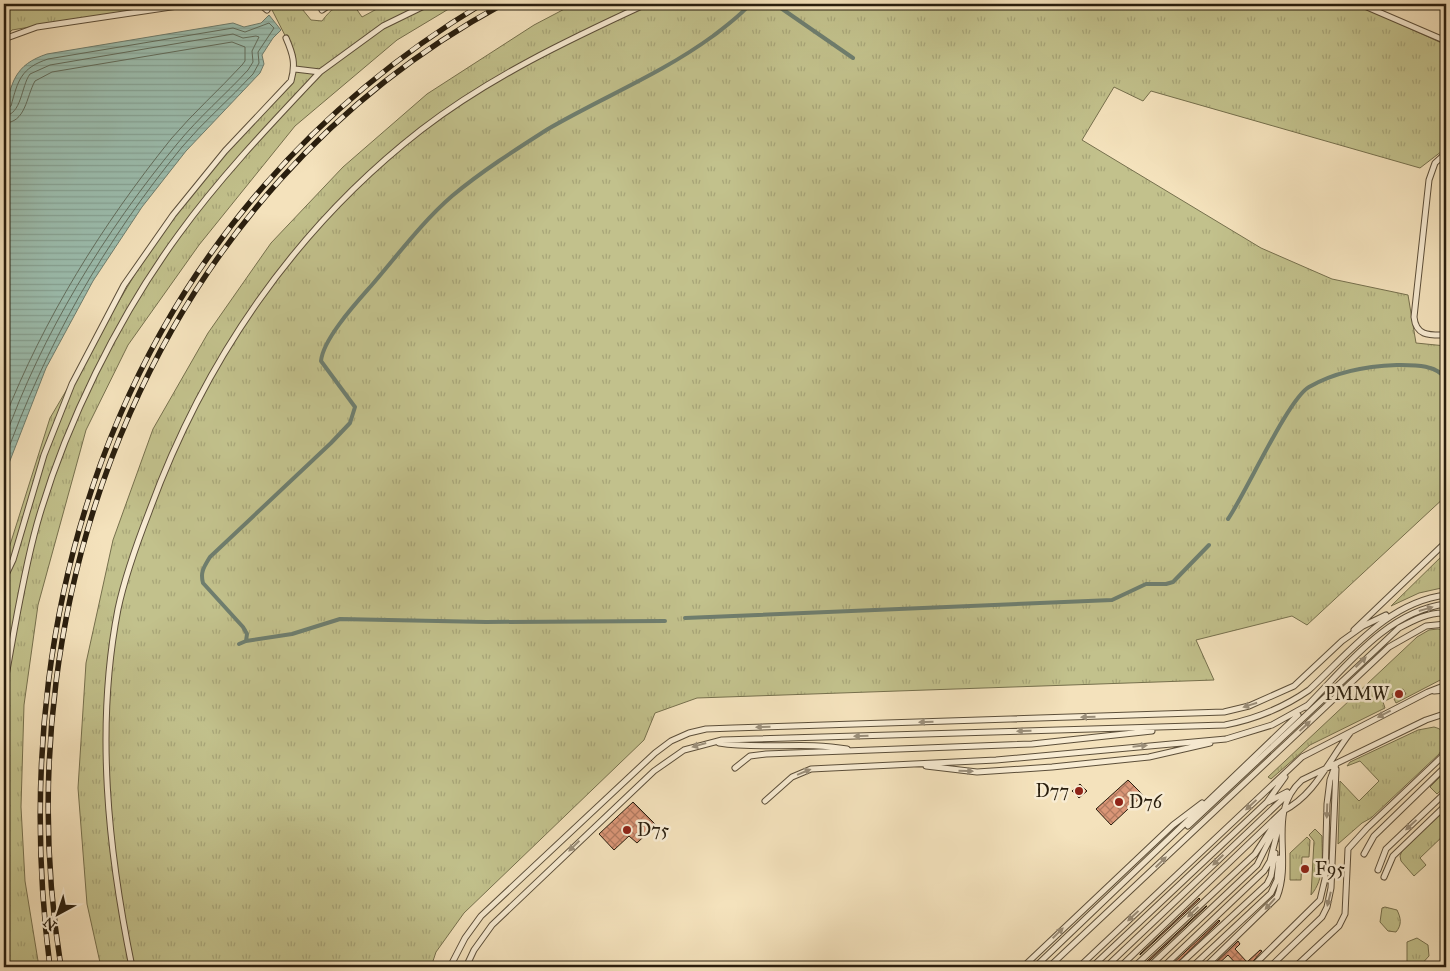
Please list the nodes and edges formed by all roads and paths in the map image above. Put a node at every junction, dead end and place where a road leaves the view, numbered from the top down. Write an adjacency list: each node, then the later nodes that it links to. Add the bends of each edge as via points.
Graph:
1 (191, 4): 10 (lane, via 37,28)
2 (260, 4): 7 (lane)
3 (331, 4): 8 (lane)
4 (428, 4): 13 (lane, via 383,26)
5 (646, 4): 54 (lane, via 550,48 512,70 423,128 385,160 318,224 274,278 216,365 180,432 132,557 118,609 108,682 110,845)
6 (1360, 4): 11 (lane)
7 (267, 10)
8 (322, 10)
9 (286, 38): 12 (lane)
10 (4, 39)
11 (1446, 41)
12 (295, 68): 13 (lane); 17 (lane, via 291,81 280,95 225,151 173,215 124,285 68,393 44,455 13,560)
13 (320, 72): 27 (lane, via 229,170 179,234 138,294 101,365 74,420 37,524)
14 (1446, 153): 15 (lane, via 1434,163 1429,180 1414,318 1420,332)
15 (1446, 336)
16 (1446, 542): 23 (lane)
17 (4, 579)
18 (1446, 595): 20 (lane)
19 (1446, 604): 30 (lane, one-way to 19, via 1388,629 1407,616)
20 (1402, 607): 23 (lane, via 1363,626); 32 (lane, via 1309,690 1280,707 1246,721)
21 (1446, 613): 24 (lane, via 1437,612 1416,619)
22 (1446, 624): 25 (lane, via 1426,626 1406,635)
23 (1342, 641): 55 (lane, one-way to 55, via 1294,686 1249,706 1224,712 706,729 689,733 644,762 481,916)
24 (1383, 642): 25 (lane); 58 (lane, one-way to 24)
25 (1370, 664): 59 (lane, one-way to 25)
26 (1446, 684): 29 (lane)
27 (4, 687)
28 (1446, 690): 29 (lane)
29 (1428, 692): 33 (lane, one-way to 33)
30 (1308, 705): 34 (lane, via 1272,725); 44 (lane)
31 (1446, 716): 38 (lane, via 1426,720)
32 (1179, 727): 35 (lane, one-way to 35); 36 (lane, via 1032,744)
33 (1352, 730): 42 (lane, via 1302,757); 43 (lane)
34 (1226, 739): 39 (lane, one-way to 34); 39 (lane, one-way to 34, via 977,772 1052,767 1149,757)
35 (714, 742): 36 (lane, via 742,747 801,744); 56 (lane, one-way to 56, via 684,750 654,771 492,925)
36 (858, 751): 41 (lane, via 750,756)
37 (1446, 754): 72 (lane, via 1348,849 1345,914 1339,926)
38 (1336, 763): 43 (lane); 70 (lane, one-way to 70, via 1327,804 1325,879 1320,900); 71 (lane, one-way to 71, via 1331,888 1327,907 1322,917)
39 (918, 764): 47 (lane, one-way to 39, via 792,777 811,769)
40 (1446, 766): 51 (lane, via 1374,836)
41 (734, 768)
42 (1291, 768): 48 (lane); 60 (lane, one-way to 60)
43 (1326, 769): 45 (lane, via 1302,780); 50 (lane, via 1305,794)
44 (1221, 790): 57 (lane, one-way to 44, via 1173,824); 58 (lane)
45 (1292, 790): 48 (lane); 50 (lane); 62 (lane, one-way to 62)
46 (1446, 792): 52 (lane, one-way to 52, via 1386,849)
47 (765, 801)
48 (1267, 802): 61 (lane)
49 (1446, 805): 53 (lane, via 1393,856)
50 (1283, 811): 63 (lane); 64 (lane, one-way to 64, via 1255,854); 65 (lane, via 1257,865); 66 (lane, via 1270,861 1264,871); 67 (lane, via 1267,884); 68 (lane, via 1275,887); 69 (lane, one-way to 69, via 1282,881 1277,897)
51 (1364, 854)
52 (1378, 870)
53 (1384, 877)
54 (132, 967)
55 (450, 967)
56 (466, 967)
57 (1023, 967)
58 (1035, 967)
59 (1049, 967)
60 (1079, 967)
61 (1092, 967)
62 (1106, 967)
63 (1120, 967)
64 (1134, 967)
65 (1148, 967)
66 (1162, 967)
67 (1177, 967)
68 (1192, 967)
69 (1205, 967)
70 (1252, 967)
71 (1270, 967)
72 (1295, 967)

